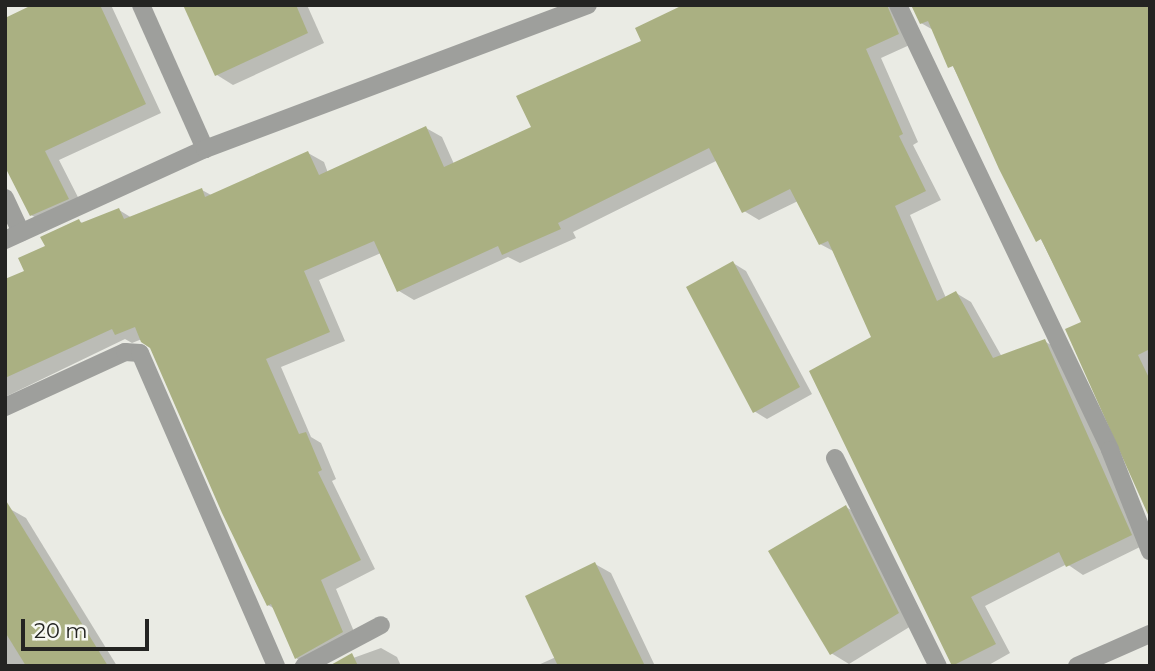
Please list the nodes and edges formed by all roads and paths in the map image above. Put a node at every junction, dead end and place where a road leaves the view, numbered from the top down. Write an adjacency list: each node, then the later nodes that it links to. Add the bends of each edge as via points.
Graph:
1 (141, 5): 5 (street)
2 (588, 5): 4 (street)
3 (898, 5): 10 (street, via 1110,450)
4 (548, 13): 5 (street)
5 (205, 149): 7 (street)
6 (5, 198): 7 (street)
7 (13, 237)
8 (5, 407): 13 (street, via 117,355 140,353)
9 (835, 457): 15 (street)
10 (1150, 551)
11 (381, 625): 14 (street)
12 (1150, 634): 16 (street)
13 (276, 666)
14 (304, 666)
15 (938, 666)
16 (1077, 666)

